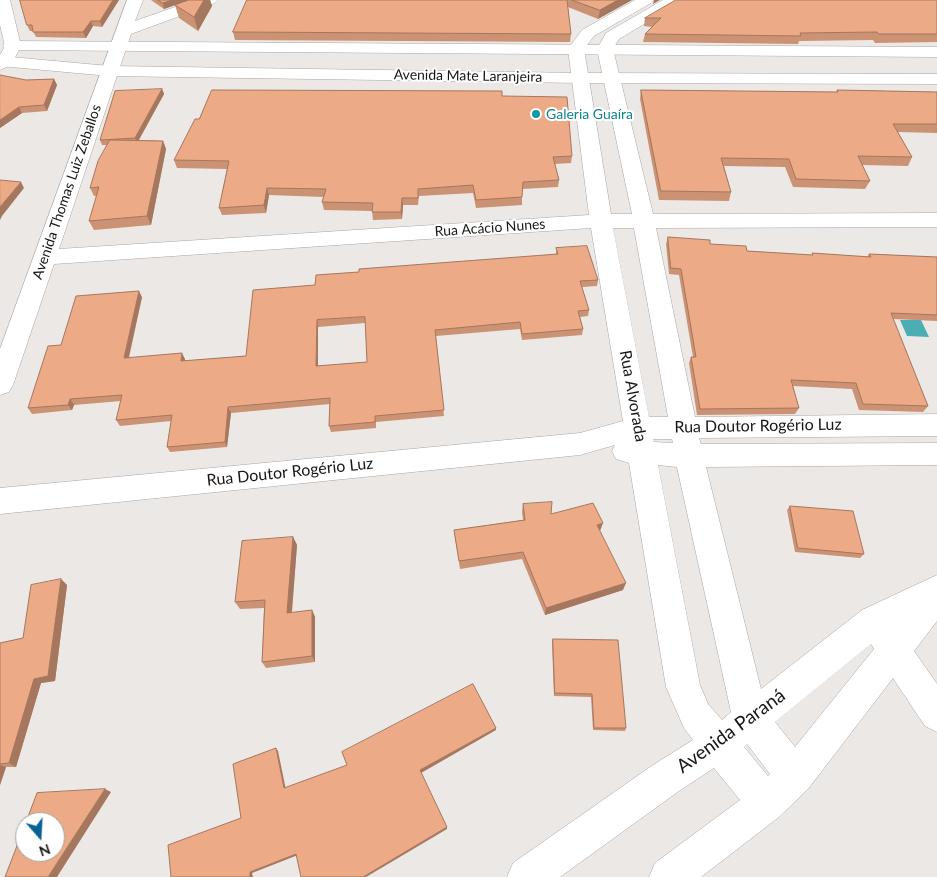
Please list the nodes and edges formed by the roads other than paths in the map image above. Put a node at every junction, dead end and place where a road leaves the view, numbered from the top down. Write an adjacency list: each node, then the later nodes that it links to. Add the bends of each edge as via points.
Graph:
1 (2, 0): 11 (street)
2 (135, 0): 7 (street, Avenida Thomas Luiz Zeballos)
3 (180, 0): 7 (street)
4 (210, 0): 7 (street)
5 (674, 0): 6 (street)
6 (636, 10): 8 (street, via 588,33); 9 (street, via 612,36)
7 (123, 32): 8 (street, Avenida Mate Laranjeira); 11 (street, Avenida Mate Laranjeira); 12 (street, Avenida Thomas Luiz Zeballos)
8 (576, 49): 9 (street, Avenida Mate Laranjeira); 13 (street, Rua Alvorada)
9 (605, 49): 10 (street, Avenida Mate Laranjeira); 14 (street)
10 (937, 52)
11 (4, 56): 12 (street, Avenida Mate Laranjeira)
12 (108, 71): 13 (street, Avenida Mate Laranjeira); 19 (street, Avenida Thomas Luiz Zeballos)
13 (582, 78): 14 (street, Avenida Mate Laranjeira); 17 (street, Rua Alvorada)
14 (612, 78): 15 (street, Avenida Mate Laranjeira); 18 (street)
15 (937, 79)
16 (937, 220): 18 (street, Rua Acácio Nunes)
17 (601, 221): 18 (street, Rua Acácio Nunes); 19 (street, Rua Acácio Nunes); 25 (street, Rua Alvorada)
18 (644, 221): 24 (street)
19 (44, 257): 20 (street, Avenida Thomas Luiz Zeballos)
20 (21, 325): 21 (street); 22 (street, Avenida Thomas Luiz Zeballos)
21 (0, 345)
22 (0, 385)
23 (937, 425): 24 (street, Rua Doutor Rogério Luz)
24 (684, 427): 25 (street, Rua Doutor Rogério Luz); 27 (street)
25 (641, 441): 27 (street, Rua Doutor Rogério Luz); 28 (street, Rua Doutor Rogério Luz, via 580,444); 34 (street, Rua Alvorada, via 683,687 696,716)
26 (937, 454): 27 (street, Rua Doutor Rogério Luz)
27 (689, 456): 33 (street)
28 (0, 501)
29 (937, 590): 31 (street, Avenida Paraná)
30 (937, 596): 31 (street, Avenida Paraná)
31 (884, 635): 32 (street); 33 (street, Avenida Paraná); 35 (street, Avenida Paraná)
32 (937, 714)
33 (751, 721): 34 (street, Avenida Paraná); 35 (street)
34 (718, 745): 36 (street, Rua Alvorada); 37 (street, Avenida Paraná)
35 (795, 776): 36 (street, Avenida Paraná)
36 (766, 804): 38 (street, Avenida Paraná)
37 (527, 877)
38 (669, 877)

